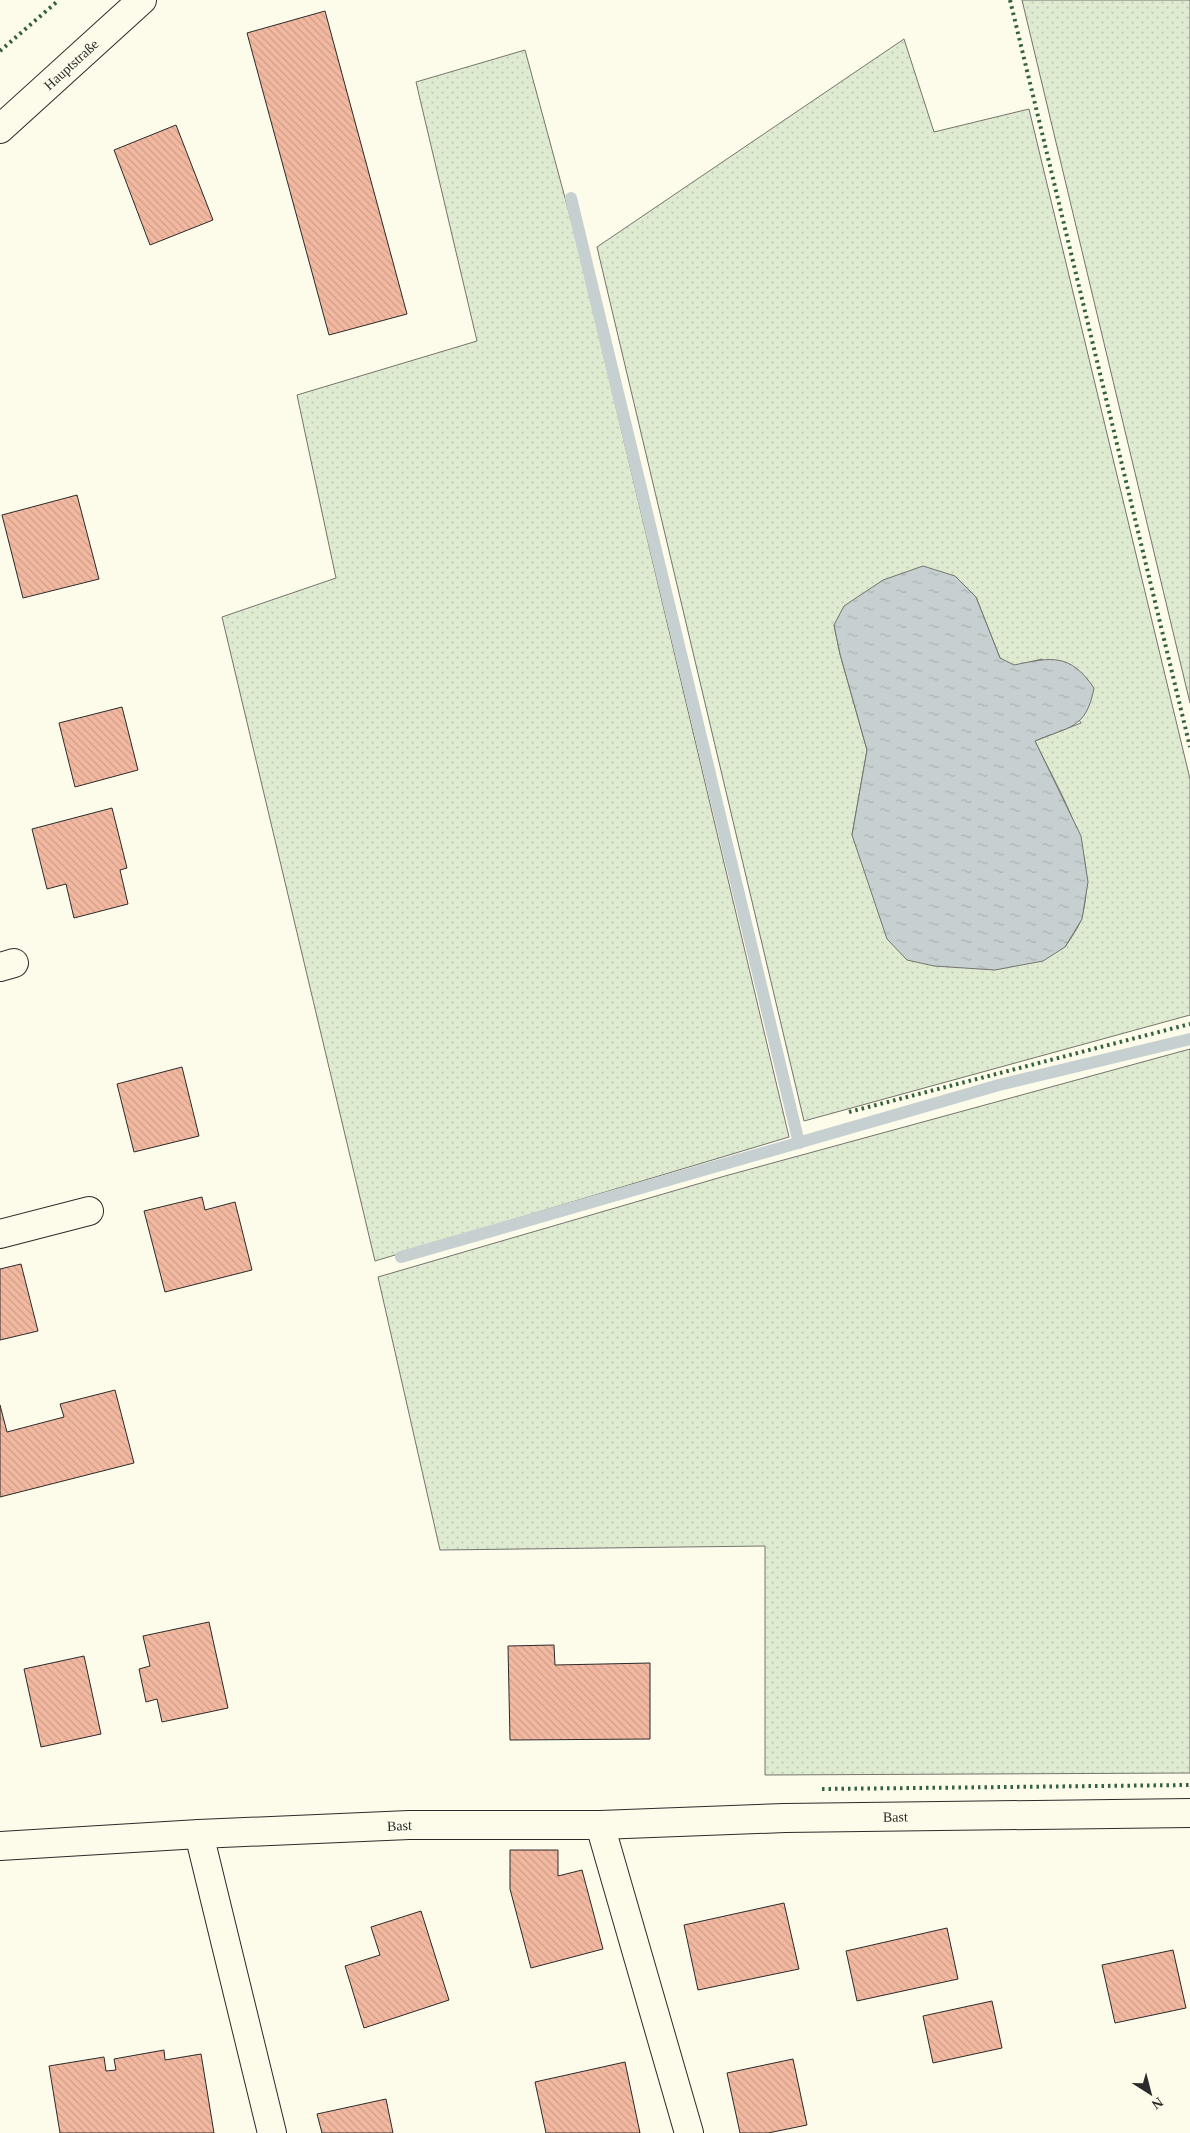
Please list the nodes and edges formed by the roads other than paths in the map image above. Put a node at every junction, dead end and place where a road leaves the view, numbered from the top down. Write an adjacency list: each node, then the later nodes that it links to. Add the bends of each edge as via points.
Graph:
1 (142, 0): 2 (street, Hauptstraße)
2 (0, 129)
3 (89, 1211): 4 (street)
4 (0, 1234)
5 (1190, 1813): 6 (street, Bast, via 785,1818)
6 (600, 1825): 7 (street, Bast, via 409,1824); 10 (street)
7 (199, 1834): 8 (street, Bast); 9 (street)
8 (0, 1846)
9 (272, 2133)
10 (689, 2133)

